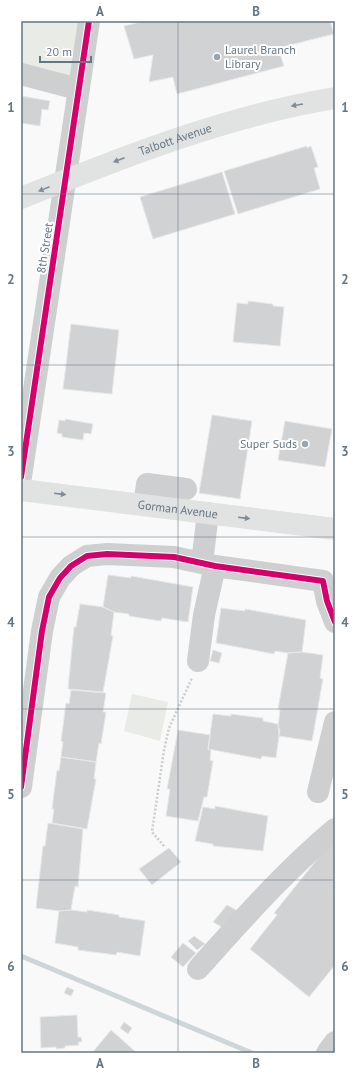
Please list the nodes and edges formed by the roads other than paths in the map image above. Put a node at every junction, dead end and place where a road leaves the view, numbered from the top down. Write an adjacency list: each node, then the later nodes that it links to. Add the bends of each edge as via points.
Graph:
1 (89, 21): 3 (street, 8th Street)
2 (21, 74): 3 (street)
3 (78, 89): 5 (street, 8th Street)
4 (335, 98): 5 (main road, Talbott Avenue, one-way to 5, via 291,106 210,128 146,149)
5 (67, 180): 6 (main road, Talbott Avenue, one-way to 6); 7 (street, 8th Street)
6 (21, 198)
7 (21, 478)
8 (186, 489): 10 (street, via 147,484)
9 (21, 490): 10 (main road, Gorman Avenue, one-way to 10)
10 (144, 505): 11 (main road, Gorman Avenue)
11 (208, 513): 12 (main road, Gorman Avenue, one-way to 12); 13 (street)
12 (335, 529)
13 (209, 564): 14 (street, via 323,581); 15 (street); 17 (street, via 174,557 107,554 87,556 65,572 49,597)
14 (335, 622)
15 (198, 661)
16 (335, 722): 19 (street)
17 (23, 753): 18 (street)
18 (21, 787)
19 (318, 792)
20 (335, 829): 21 (street, via 310,850 258,903)
21 (198, 969)

